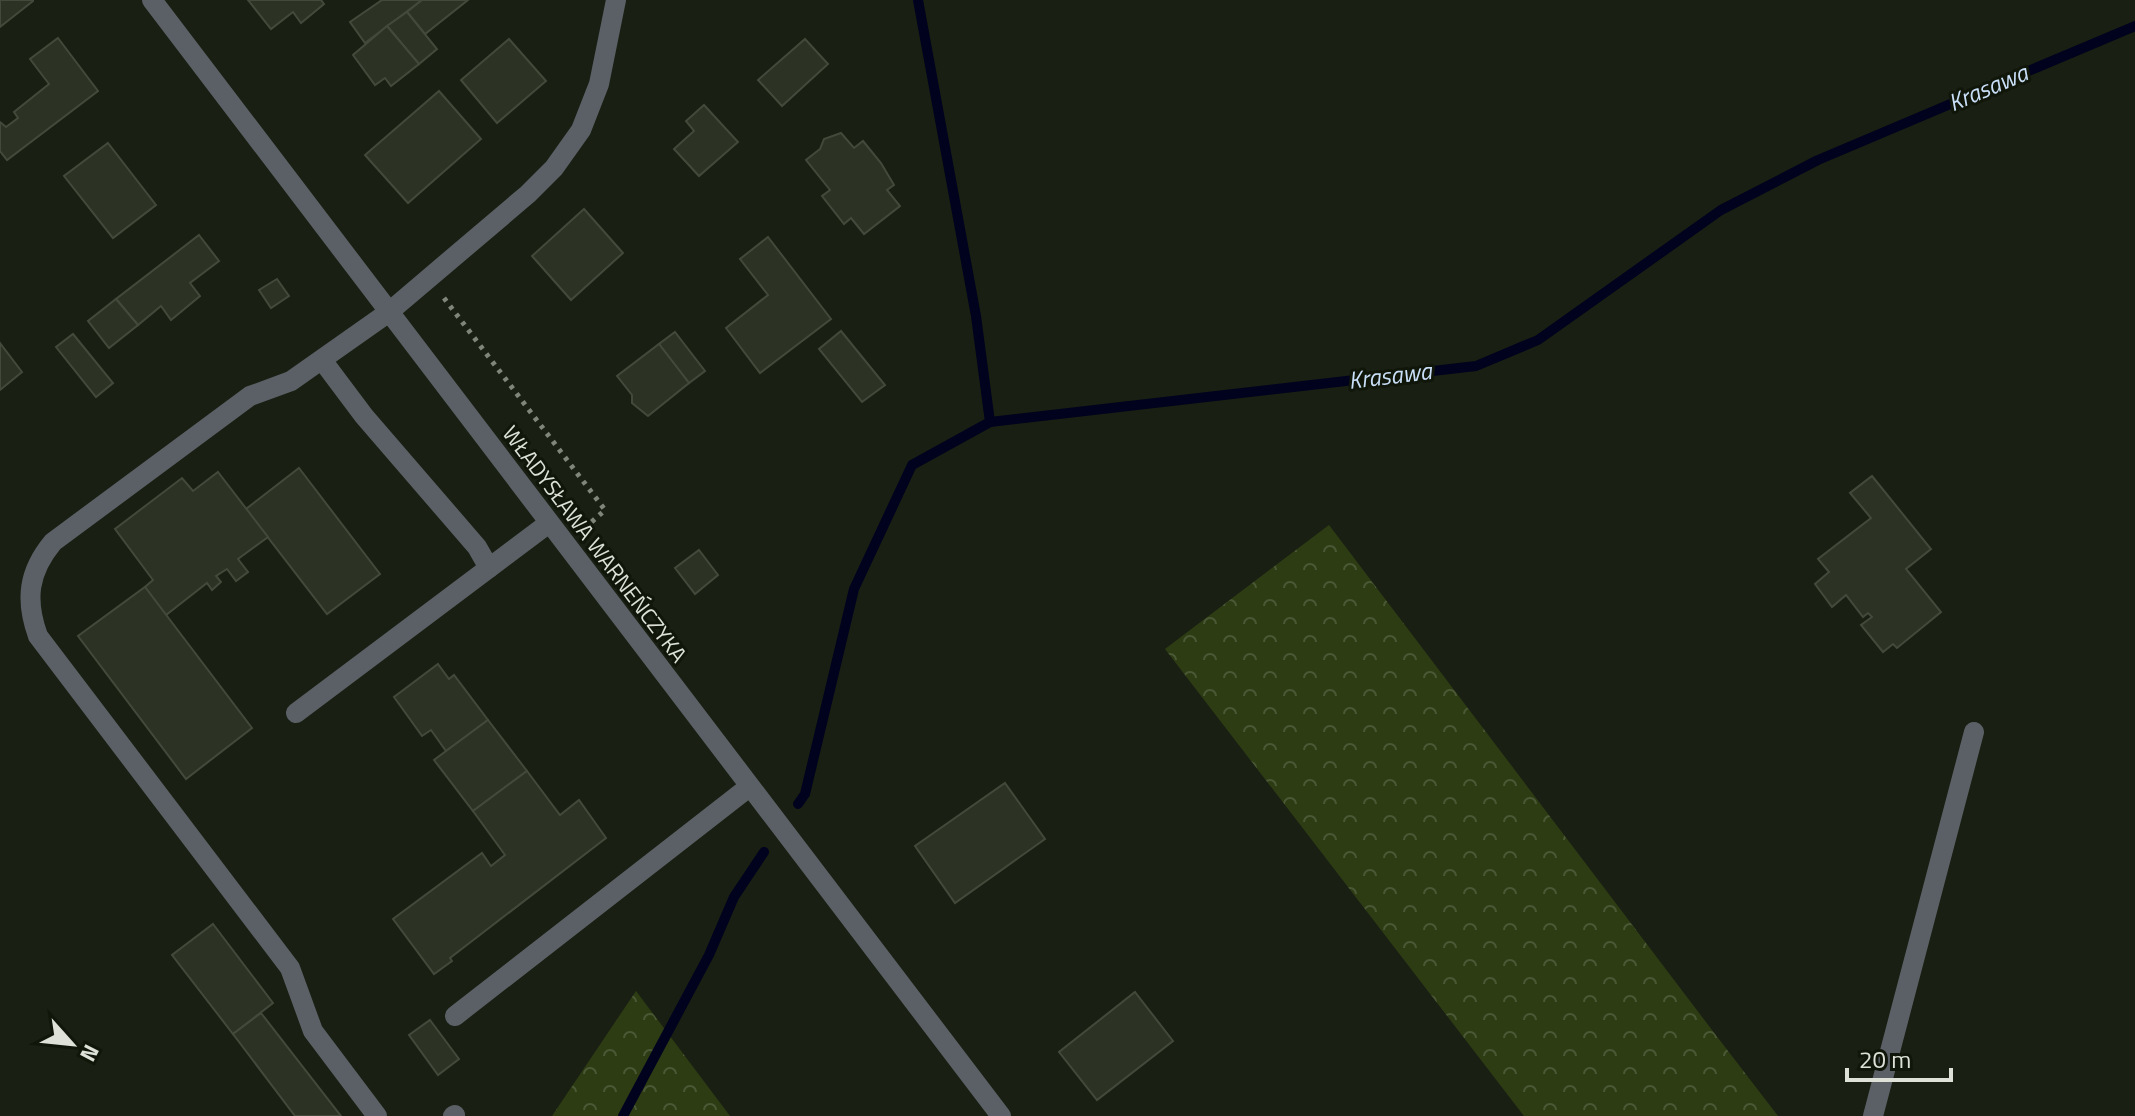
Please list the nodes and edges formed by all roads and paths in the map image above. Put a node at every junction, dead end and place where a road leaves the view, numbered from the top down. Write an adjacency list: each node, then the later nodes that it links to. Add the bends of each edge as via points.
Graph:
1 (152, 0): 4 (street, WŁADYSŁAWA WARNEŃCZYKA)
2 (616, 0): 3 (street, via 599,84 581,130 528,194)
3 (429, 279): 4 (street); 7 (path, via 605,510 587,526)
4 (389, 312): 5 (street); 6 (street, WŁADYSŁAWA WARNEŃCZYKA)
5 (322, 360): 8 (street); 13 (street, via 291,381 250,396 53,542 32,572 31,616 38,636 290,968 313,1031)
6 (549, 523): 8 (street); 11 (street, WŁADYSŁAWA WARNEŃCZYKA)
7 (596, 539)
8 (489, 568): 9 (street)
9 (296, 713)
10 (1974, 732): 15 (street)
11 (749, 787): 12 (street); 14 (street, WŁADYSŁAWA WARNEŃCZYKA)
12 (455, 1016)
13 (377, 1116)
14 (1001, 1116)
15 (1873, 1116)

